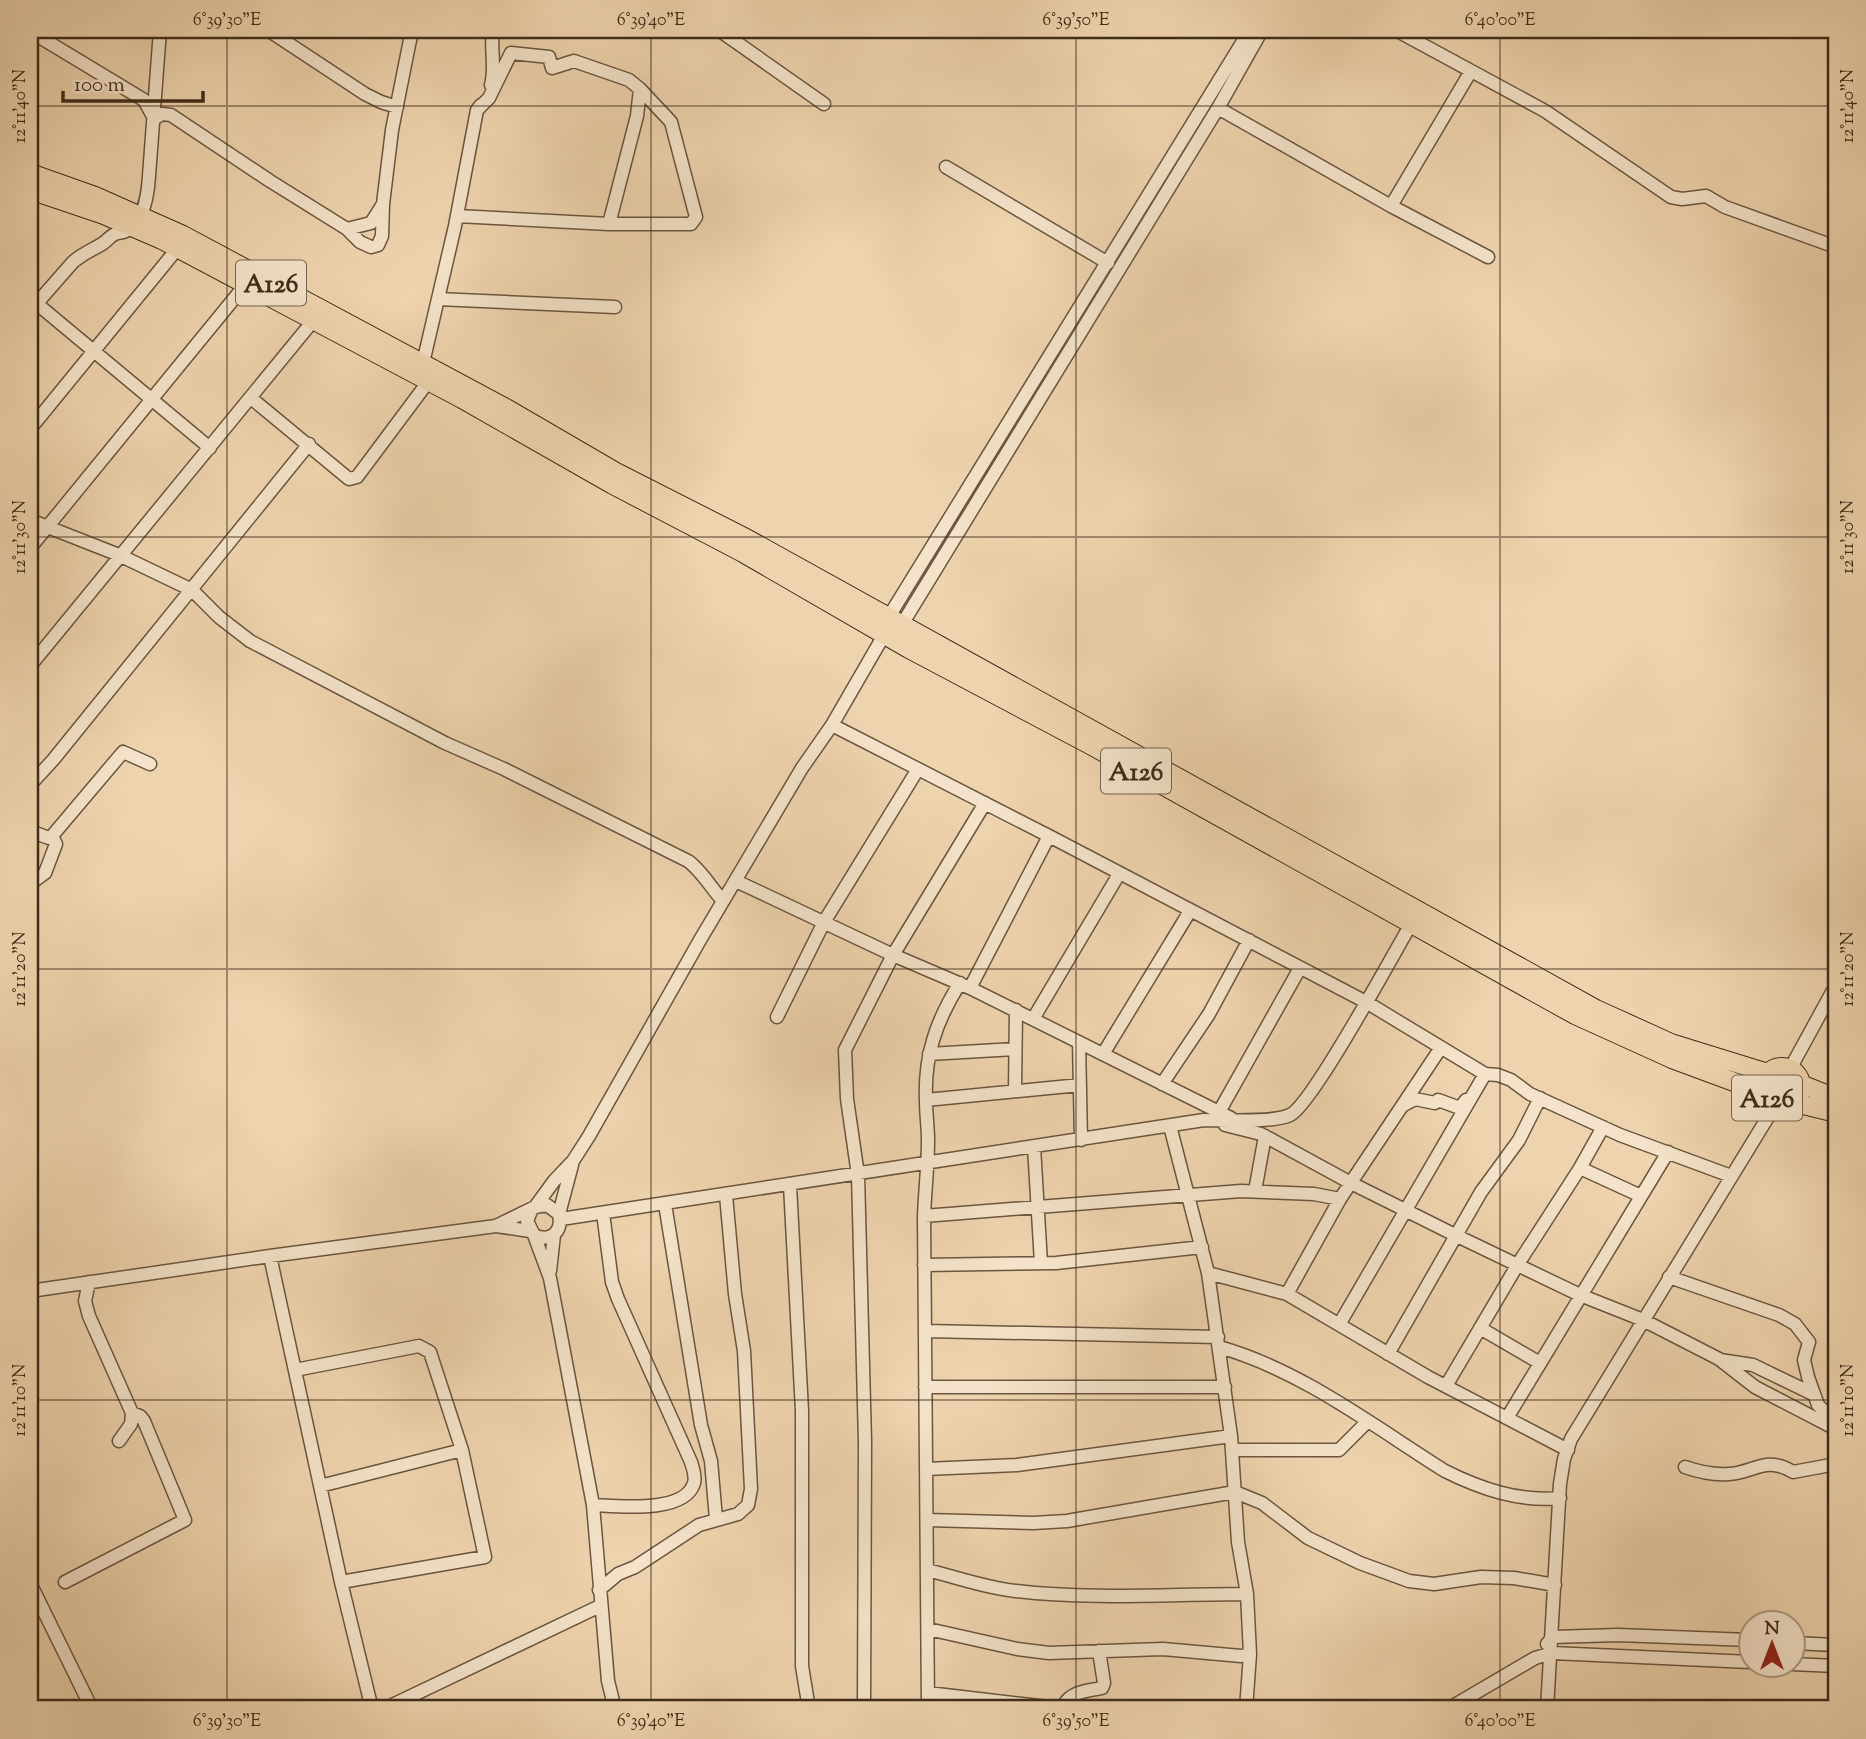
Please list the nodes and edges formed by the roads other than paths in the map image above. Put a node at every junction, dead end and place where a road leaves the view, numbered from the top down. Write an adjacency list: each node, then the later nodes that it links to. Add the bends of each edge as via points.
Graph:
1 (30, 30): 16 (street, via 144,100)
2 (160, 30): 16 (street)
3 (268, 30): 13 (street, via 365,94)
4 (412, 30): 13 (street)
5 (494, 30): 15 (street, via 492,82)
6 (719, 30): 12 (street)
7 (1250, 30): 29 (street)
8 (1262, 30): 14 (street)
9 (1403, 34): 10 (street)
10 (1471, 71): 21 (street); 26 (street, via 1545,111 1671,197 1706,196)
11 (640, 89): 15 (street, via 629,79 574,61 552,68 549,57 512,53 489,99); 24 (street); 24 (street, via 671,122 696,217 691,224)
12 (824, 104)
13 (397, 107): 20 (street)
14 (1218, 108): 21 (street); 49 (street)
15 (477, 110): 22 (street)
16 (154, 118): 23 (street, via 148,193); 25 (street, via 171,115)
17 (946, 167): 29 (street)
18 (30, 173): 23 (highway, A126, via 95,196)
19 (30, 190): 23 (highway, A126)
20 (383, 204): 25 (street, via 371,223); 25 (street, via 378,245 360,242)
21 (1391, 206): 28 (street)
22 (457, 216): 24 (street); 31 (street)
23 (137, 221): 27 (highway, A126); 32 (street, via 64,269); 36 (highway, A126, via 183,235)
24 (608, 225)
25 (347, 229)
26 (1836, 247)
27 (177, 248): 30 (highway, A126); 35 (street)
28 (1488, 257)
29 (1108, 263): 49 (street)
30 (246, 284): 34 (highway, A126); 39 (street)
31 (438, 299): 33 (street); 36 (street)
32 (33, 307): 35 (street)
33 (615, 307)
34 (313, 321): 37 (highway, A126); 38 (street)
35 (95, 351): 39 (street); 41 (street)
36 (423, 363): 40 (highway, A126)
37 (428, 382): 40 (highway, A126); 42 (street, via 358,477 349,479)
38 (251, 398): 42 (street); 43 (street)
39 (151, 400): 43 (street); 45 (street)
40 (503, 414): 49 (highway, A126, via 746,538)
41 (30, 429)
42 (309, 444): 48 (street)
43 (210, 448): 47 (street)
44 (30, 520): 45 (street)
45 (47, 527): 46 (street); 47 (street)
46 (30, 548)
47 (119, 555): 48 (street); 50 (street)
48 (192, 590): 54 (street); 62 (street, via 250,640 445,743 688,860)
49 (891, 626): 51 (street); 65 (highway, A126, via 1091,746); 80 (highway, A126, via 1596,1009 1671,1043)
50 (30, 666)
51 (832, 725): 53 (street); 60 (street)
52 (150, 764): 57 (street, via 123,752)
53 (918, 769): 55 (street); 64 (street)
54 (30, 785)
55 (985, 803): 58 (street); 67 (street)
56 (30, 831): 57 (street)
57 (52, 836): 61 (street, via 56,844 44,873)
58 (1049, 836): 59 (street); 69 (street)
59 (1119, 874): 63 (street); 74 (street)
60 (736, 881): 62 (street); 64 (street)
61 (30, 884)
62 (723, 901): 101 (street)
63 (1190, 911): 66 (street); 79 (street)
64 (824, 922): 67 (street); 73 (street)
65 (1411, 924): 71 (street); 89 (highway, A126, via 1609,1031)
66 (1249, 940): 68 (street); 83 (street, via 1209,1014)
67 (893, 955): 69 (street); 104 (street, via 845,1050)
68 (1300, 968): 71 (street); 91 (street)
69 (965, 985): 72 (street); 78 (street, via 942,1015)
70 (1836, 985): 82 (street)
71 (1366, 1002): 77 (street); 93 (street, via 1293,1114)
72 (1016, 1010): 74 (street); 76 (street)
73 (777, 1017)
74 (1033, 1019): 75 (street)
75 (1079, 1042): 79 (street); 84 (street)
76 (1015, 1049): 78 (street); 85 (street)
77 (1440, 1049): 81 (street); 90 (street)
78 (929, 1054): 88 (street)
79 (1103, 1054): 83 (street)
80 (1768, 1073): 82 (highway, A126, via 1778,1068); 89 (highway, A126, via 1763,1083)
81 (1485, 1074): 86 (street, via 1498,1074); 90 (street, via 1460,1108 1438,1100 1415,1099); 116 (street)
82 (1795, 1077): 87 (highway, A126); 89 (highway, A126, via 1799,1095)
83 (1162, 1084): 91 (street)
84 (1080, 1085): 85 (street); 98 (street)
85 (1015, 1090): 88 (street)
86 (1541, 1098): 96 (street); 123 (street, via 1519,1140)
87 (1836, 1098)
88 (926, 1100): 102 (street)
89 (1777, 1100): 92 (highway, A126); 105 (street)
90 (1401, 1107): 106 (street)
91 (1219, 1112): 93 (street)
92 (1836, 1113)
93 (1233, 1119): 94 (street)
94 (1205, 1120): 95 (street); 97 (street)
95 (1170, 1126): 98 (street); 110 (street)
96 (1603, 1127): 100 (street); 103 (street)
97 (1265, 1136): 106 (street); 108 (street)
98 (1081, 1140): 99 (street)
99 (1034, 1147): 102 (street); 114 (street)
100 (1668, 1152): 105 (street); 111 (street)
101 (573, 1161): 115 (street); 119 (street)
102 (926, 1163): 104 (street); 118 (street)
103 (1580, 1168): 111 (street); 127 (street)
104 (858, 1175): 107 (street); 192 (street, via 865,1442)
105 (1731, 1176): 130 (street)
106 (1350, 1183): 112 (street); 116 (street)
107 (790, 1185): 109 (street); 191 (street, via 802,1412 802,1666)
108 (1255, 1191): 110 (street); 112 (street)
109 (726, 1195): 113 (street); 164 (street, via 744,1351 751,1489 748,1505 738,1514)
110 (1188, 1195): 114 (street); 124 (street)
111 (1641, 1196): 135 (street)
112 (1340, 1199): 134 (street)
113 (665, 1204): 117 (street); 164 (street)
114 (1038, 1207): 118 (street); 126 (street)
115 (533, 1209): 119 (street, via 547,1205); 120 (street); 121 (street, via 527,1221)
116 (1404, 1209): 123 (street); 137 (street)
117 (603, 1213): 119 (street); 163 (street, via 612,1282 696,1480 682,1498 664,1504)
118 (924, 1216): 128 (street)
119 (560, 1217): 122 (street)
120 (496, 1226): 121 (street); 125 (street)
121 (532, 1233): 122 (street, via 544,1238); 131 (street)
122 (554, 1235): 131 (street)
123 (1455, 1235): 127 (street); 141 (street)
124 (1202, 1247): 126 (street); 129 (street)
125 (270, 1255): 132 (street); 144 (street)
126 (1041, 1264): 128 (street)
127 (1518, 1264): 135 (street); 138 (street)
128 (924, 1265): 139 (street)
129 (1208, 1273): 134 (street); 140 (street)
130 (1669, 1277): 136 (street); 148 (street, via 1795,1324 1809,1342 1804,1360)
131 (550, 1278): 163 (street)
132 (89, 1282): 133 (street); 149 (street, via 85,1301 89,1316)
133 (30, 1291)
134 (1287, 1294): 137 (street)
135 (1580, 1295): 136 (street); 143 (street)
136 (1643, 1320): 142 (street); 156 (street)
137 (1340, 1323): 141 (street)
138 (1480, 1328): 143 (street); 145 (street)
139 (925, 1331): 140 (street); 146 (street)
140 (1219, 1342): 147 (street); 151 (street, via 1294,1378)
141 (1388, 1354): 145 (street)
142 (1720, 1360): 148 (street, via 1753,1365); 152 (street, via 1755,1387)
143 (1539, 1363): 150 (street)
144 (295, 1370): 155 (street, via 419,1346 430,1352); 160 (street)
145 (1446, 1386): 150 (street)
146 (925, 1387): 147 (street); 159 (street)
147 (1225, 1387): 154 (street)
148 (1813, 1394): 152 (street)
149 (132, 1413): 153 (street, via 131,1424); 167 (street, via 144,1421 185,1520)
150 (1507, 1418): 156 (street)
151 (1367, 1422): 154 (street, via 1339,1450); 162 (street, via 1471,1484 1538,1500)
152 (1835, 1429)
153 (119, 1441)
154 (1232, 1443): 159 (street, via 1017,1465); 161 (street)
155 (462, 1450): 160 (street); 168 (street, via 485,1557)
156 (1568, 1450): 162 (street)
157 (1836, 1464): 158 (street, via 1793,1472 1785,1467 1759,1466 1730,1474)
158 (1685, 1467)
159 (926, 1469): 165 (street)
160 (320, 1486): 168 (street)
161 (1235, 1492): 165 (street, via 1067,1521); 170 (street, via 1262,1503 1308,1538 1409,1581 1434,1584 1514,1578); 172 (street)
162 (1560, 1497): 170 (street)
163 (593, 1506): 171 (street)
164 (716, 1519): 171 (street, via 618,1574)
165 (927, 1520): 166 (street)
166 (927, 1570): 172 (street, via 1044,1594); 174 (street)
167 (65, 1582)
168 (341, 1582): 188 (street)
169 (30, 1583): 187 (street)
170 (1555, 1586): 175 (street)
171 (599, 1590): 173 (street)
172 (1247, 1594): 181 (street)
173 (600, 1606): 189 (street); 190 (street)
174 (928, 1629): 179 (street, via 1017,1649); 186 (street)
175 (1553, 1637): 176 (street); 180 (street); 182 (street)
176 (1736, 1639)
177 (1806, 1644): 178 (street)
178 (1836, 1645)
179 (1099, 1651): 181 (street); 186 (street, via 1102,1688 1077,1693 1057,1707)
180 (1552, 1653): 182 (street); 183 (street); 196 (street)
181 (1250, 1654): 194 (street)
182 (1535, 1658): 195 (street)
183 (1736, 1661)
184 (1806, 1665): 185 (street)
185 (1836, 1666)
186 (928, 1693): 193 (street)
187 (92, 1709)
188 (372, 1709)
189 (384, 1709)
190 (615, 1709)
191 (809, 1709)
192 (864, 1709)
193 (928, 1709)
194 (1246, 1709)
195 (1448, 1709)
196 (1547, 1709)

